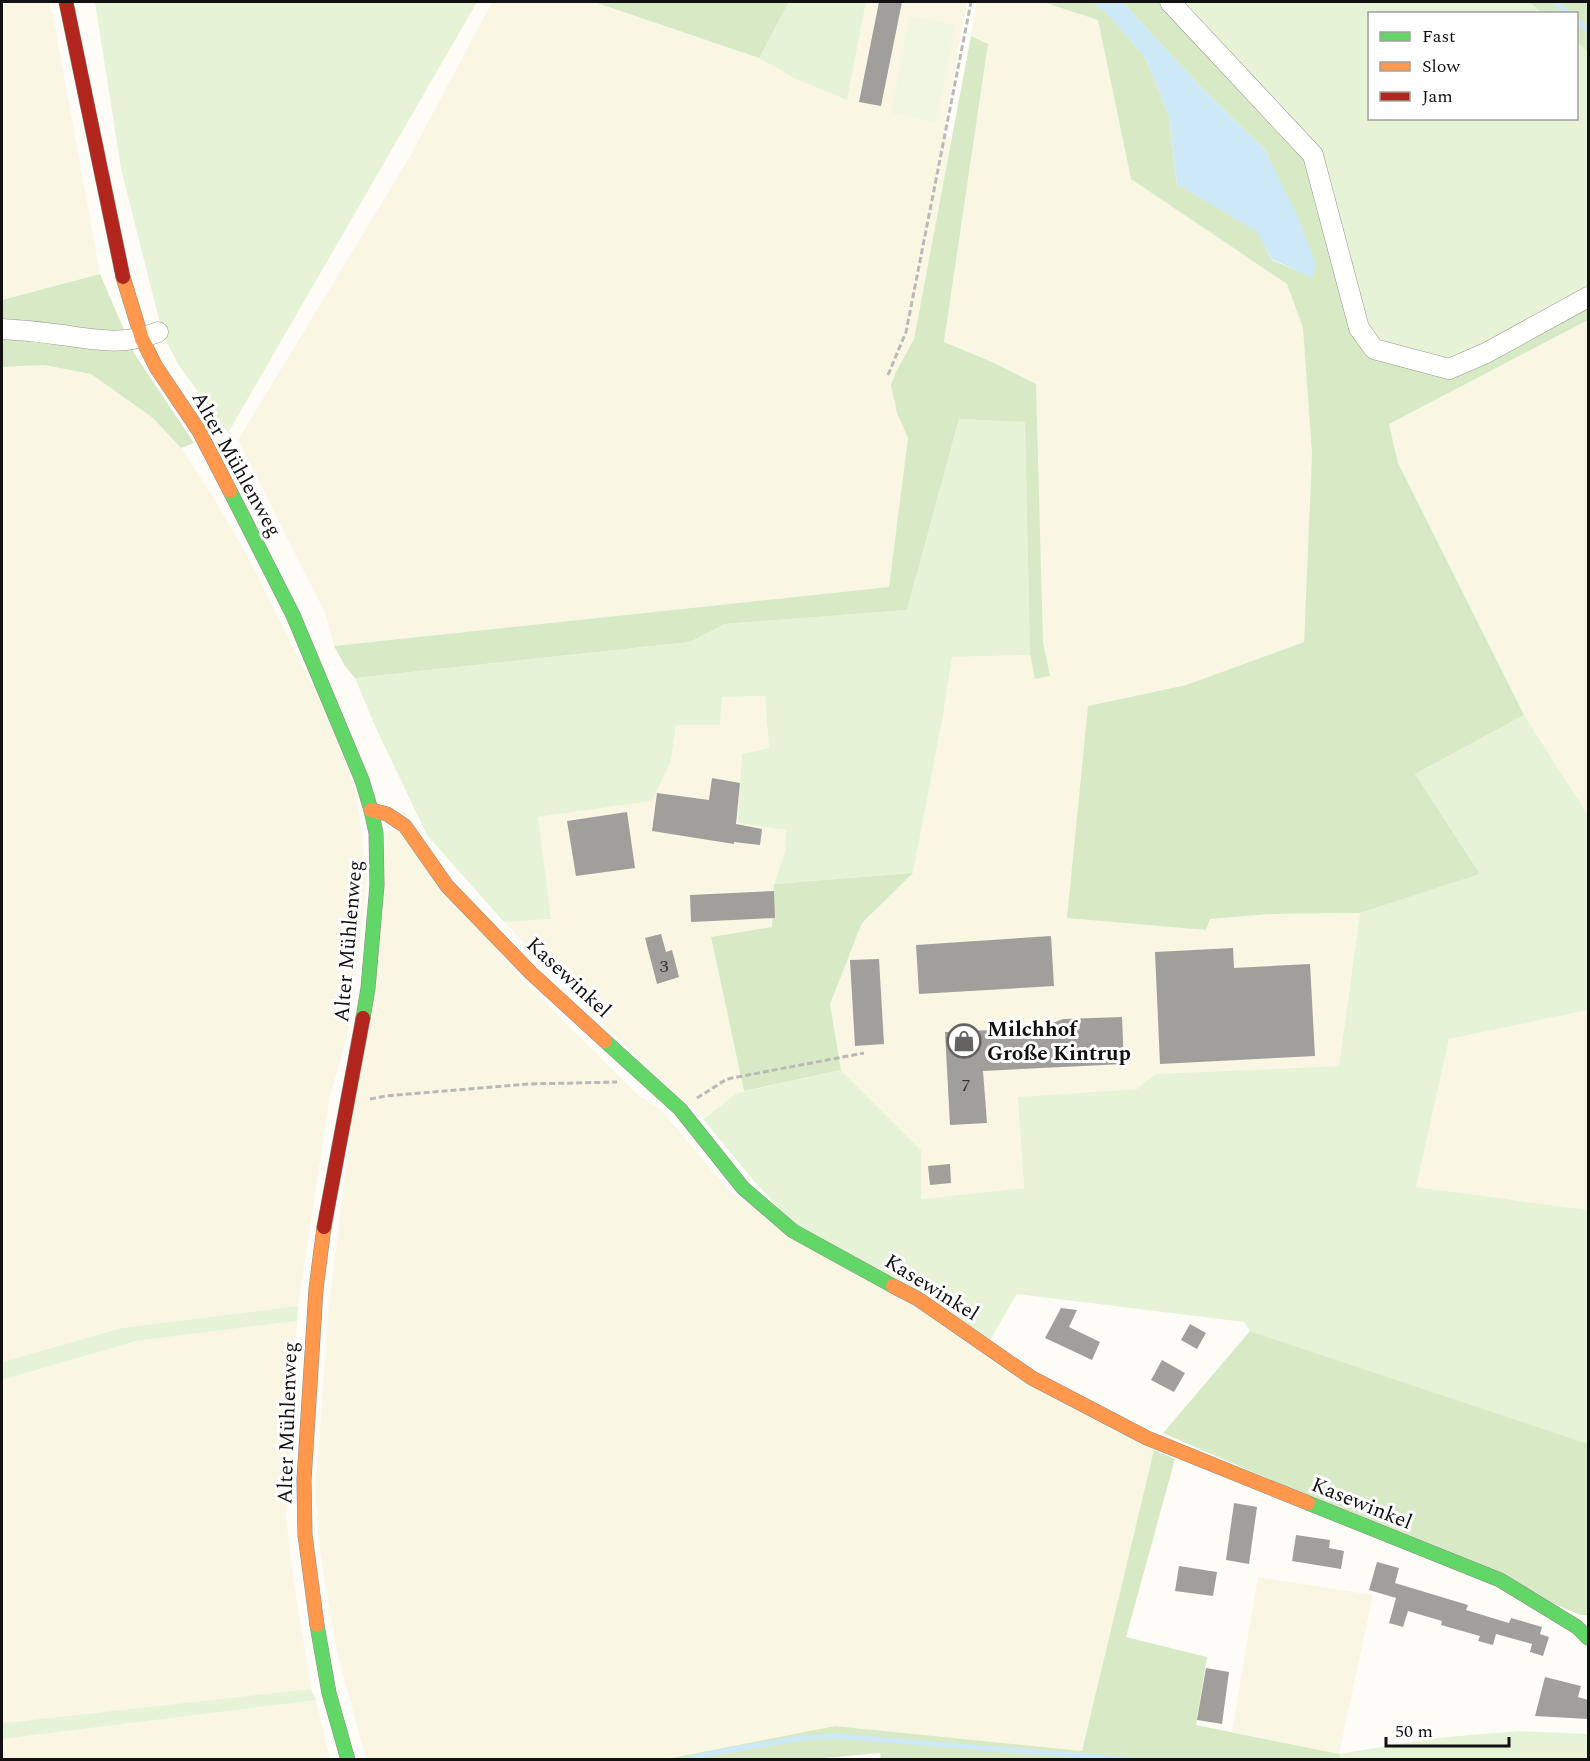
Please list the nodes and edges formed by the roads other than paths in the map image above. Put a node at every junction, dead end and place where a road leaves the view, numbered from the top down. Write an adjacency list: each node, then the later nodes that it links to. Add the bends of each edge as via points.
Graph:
1 (66, 2): 5 (street, Alter Mühlenweg, via 120,267)
2 (1170, 2): 3 (street, via 1313,155 1359,328 1374,349 1449,369)
3 (1588, 297)
4 (2, 328): 5 (street, via 106,342)
5 (150, 335): 6 (street, Alter Mühlenweg, via 156,367 199,431 293,615)
6 (371, 810): 7 (street, Kasewinkel, via 387,814 405,826 447,886 531,973 680,1109 743,1188 794,1231 918,1299 1032,1378 1147,1438 1500,1580 1577,1627); 8 (street, Alter Mühlenweg, via 378,855 368,988 326,1212 316,1289 304,1512 319,1640)
7 (1588, 1638)
8 (348, 1760)

